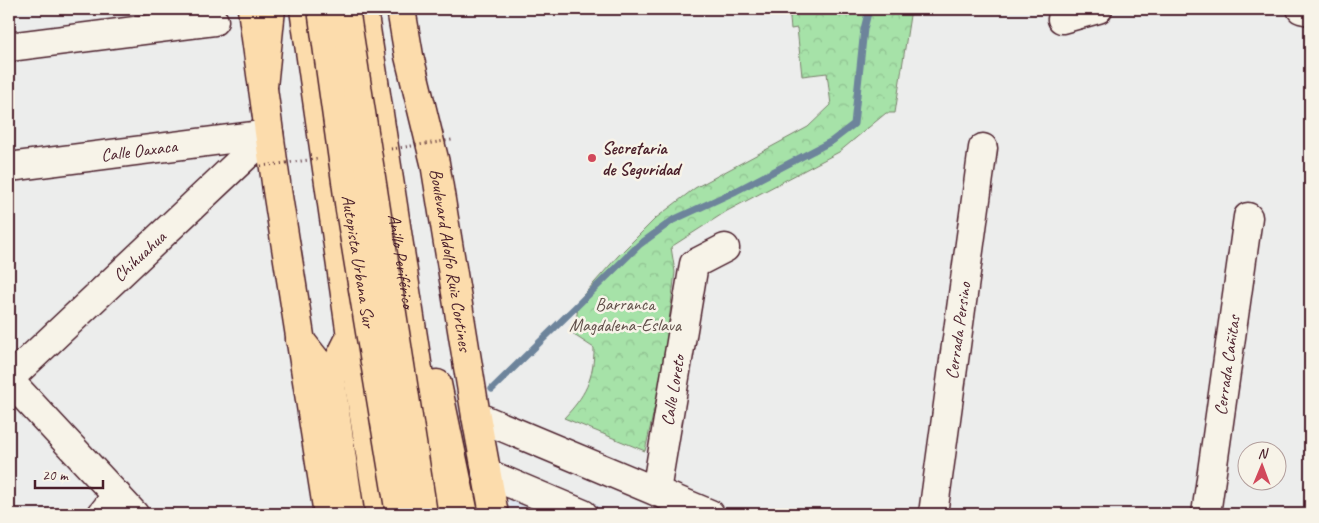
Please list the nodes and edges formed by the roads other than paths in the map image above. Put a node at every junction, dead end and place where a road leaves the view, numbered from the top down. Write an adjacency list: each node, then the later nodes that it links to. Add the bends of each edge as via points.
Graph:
1 (252, 9): 14 (main road)
2 (271, 9): 14 (main road)
3 (304, 9): 21 (main road)
4 (322, 9): 34 (main road, Autopista Urbana Sur, bridge, via 350,210)
5 (345, 9): 35 (main road, Autopista Urbana Sur, bridge)
6 (363, 9): 20 (main road, Anillo Periférico)
7 (401, 9): 25 (main road, Boulevard Adolfo Ruiz Cortines, via 435,163)
8 (1098, 9): 11 (street)
9 (1301, 9): 10 (street)
10 (1310, 11)
11 (1062, 19)
12 (214, 21): 13 (street)
13 (9, 47)
14 (263, 87): 15 (main road)
15 (269, 134): 17 (street, Calle Oaxaca); 22 (main road); 24 (street, Chihuahua)
16 (983, 148): 41 (street, Cerrada Persino)
17 (9, 166)
18 (1248, 217): 42 (street, Cerrada Cañitas)
19 (725, 248): 28 (street, Calle Loreto, via 694,264)
20 (410, 325): 36 (main road, Anillo Periférico); 37 (main road, via 435,375)
21 (350, 336): 23 (main road); 26 (main road)
22 (300, 340): 23 (main road); 30 (main road)
23 (330, 378): 31 (main road)
24 (9, 380): 29 (street)
25 (476, 416): 27 (main road, Boulevard Adolfo Ruiz Cortines); 28 (street)
26 (367, 441): 32 (main road); 33 (main road)
27 (486, 473): 38 (main road, Boulevard Adolfo Ruiz Cortines); 39 (street)
28 (656, 491): 40 (street)
29 (118, 508)
30 (328, 514)
31 (350, 514)
32 (373, 514)
33 (380, 514)
34 (400, 514)
35 (424, 514)
36 (440, 514)
37 (464, 514)
38 (494, 514)
39 (583, 514)
40 (710, 514)
41 (933, 514)
42 (1206, 514)

